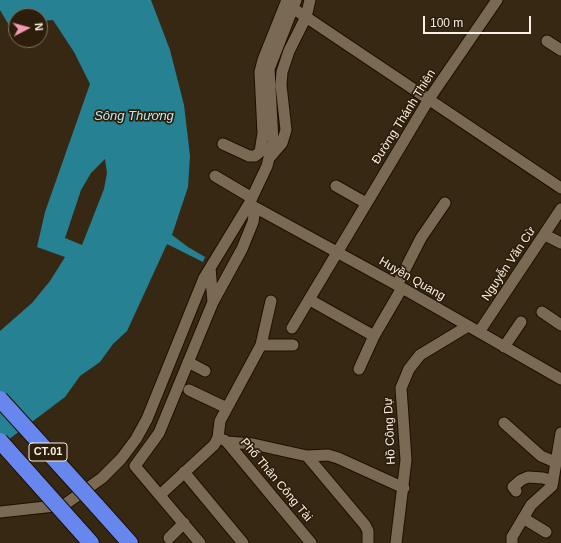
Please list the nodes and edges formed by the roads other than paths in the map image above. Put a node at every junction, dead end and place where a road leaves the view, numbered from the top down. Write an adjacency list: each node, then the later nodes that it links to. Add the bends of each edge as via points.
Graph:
1 (310, 0): 4 (street)
2 (497, 0): 7 (street, Đường Thánh Thiên)
3 (292, 3): 4 (street); 8 (street, via 261,65 263,134 260,152 255,156 249,156); 9 (street, via 270,69 273,142)
4 (306, 17): 7 (street); 9 (street, via 283,68 281,81 285,136)
5 (547, 41): 6 (street)
6 (561, 50)
7 (429, 99): 12 (street); 14 (street, Đường Thánh Thiên)
8 (223, 144)
9 (270, 157): 13 (street)
10 (215, 176): 13 (street, Huyền Quang)
11 (336, 186): 14 (street)
12 (561, 188)
13 (252, 203): 19 (street, Huyền Quang); 20 (street); 24 (street, via 253,222 242,249)
14 (366, 203): 19 (street, Đường Thánh Thiên)
15 (445, 203): 21 (street, via 421,238)
16 (561, 209): 17 (street, Nguyễn Văn Cừ)
17 (545, 234): 18 (street); 30 (street, Nguyễn Văn Cừ)
18 (561, 243)
19 (337, 252): 21 (street, Huyền Quang); 22 (street, Đường Thánh Thiên)
20 (210, 268): 24 (street); 53 (street, via 195,298 147,419 121,459 102,478 64,505)
21 (400, 287): 28 (street, Huyền Quang); 31 (street)
22 (310, 300): 29 (street, Đường Thánh Thiên); 31 (street)
23 (272, 301): 32 (street)
24 (213, 302): 35 (street)
25 (542, 312): 27 (street)
26 (521, 322): 34 (street)
27 (561, 325)
28 (468, 326): 30 (street, Huyền Quang); 50 (street, Hồ Công Dự, via 420,355 409,369 401,388 406,444)
29 (292, 328)
30 (479, 332): 34 (street, Huyền Quang)
31 (374, 336): 36 (street)
32 (261, 345): 33 (street); 41 (street)
33 (293, 345)
34 (504, 347): 38 (street, Huyền Quang)
35 (188, 362): 37 (street); 52 (street, via 158,433 135,466)
36 (359, 369)
37 (205, 371)
38 (561, 379)
39 (189, 390): 41 (street)
40 (0, 398): 59 (highway, CT.01, bridge)
41 (227, 408): 43 (street, via 220,421)
42 (504, 423): 47 (street, via 541,456)
43 (222, 440): 46 (street); 48 (street); 62 (street, Phố Thân Công Tài)
44 (560, 440): 47 (street)
45 (0, 442): 58 (highway, CT.01, bridge)
46 (307, 456): 50 (street, via 328,455 338,458); 63 (street, via 365,525)
47 (555, 462): 49 (street)
48 (184, 472): 52 (street); 61 (street)
49 (555, 485): 51 (street, via 543,478 528,478 521,480 514,487); 54 (street, via 531,505)
50 (404, 488): 64 (street, Hồ Công Dự)
51 (516, 491)
52 (160, 495): 55 (street)
53 (0, 512)
54 (523, 518): 56 (street); 65 (street, via 512,537)
55 (184, 524): 57 (street); 60 (street)
56 (546, 532)
57 (169, 538)
58 (91, 543)
59 (130, 543)
60 (200, 543)
61 (243, 543)
62 (311, 543)
63 (368, 543)
64 (396, 543)
65 (512, 543)

